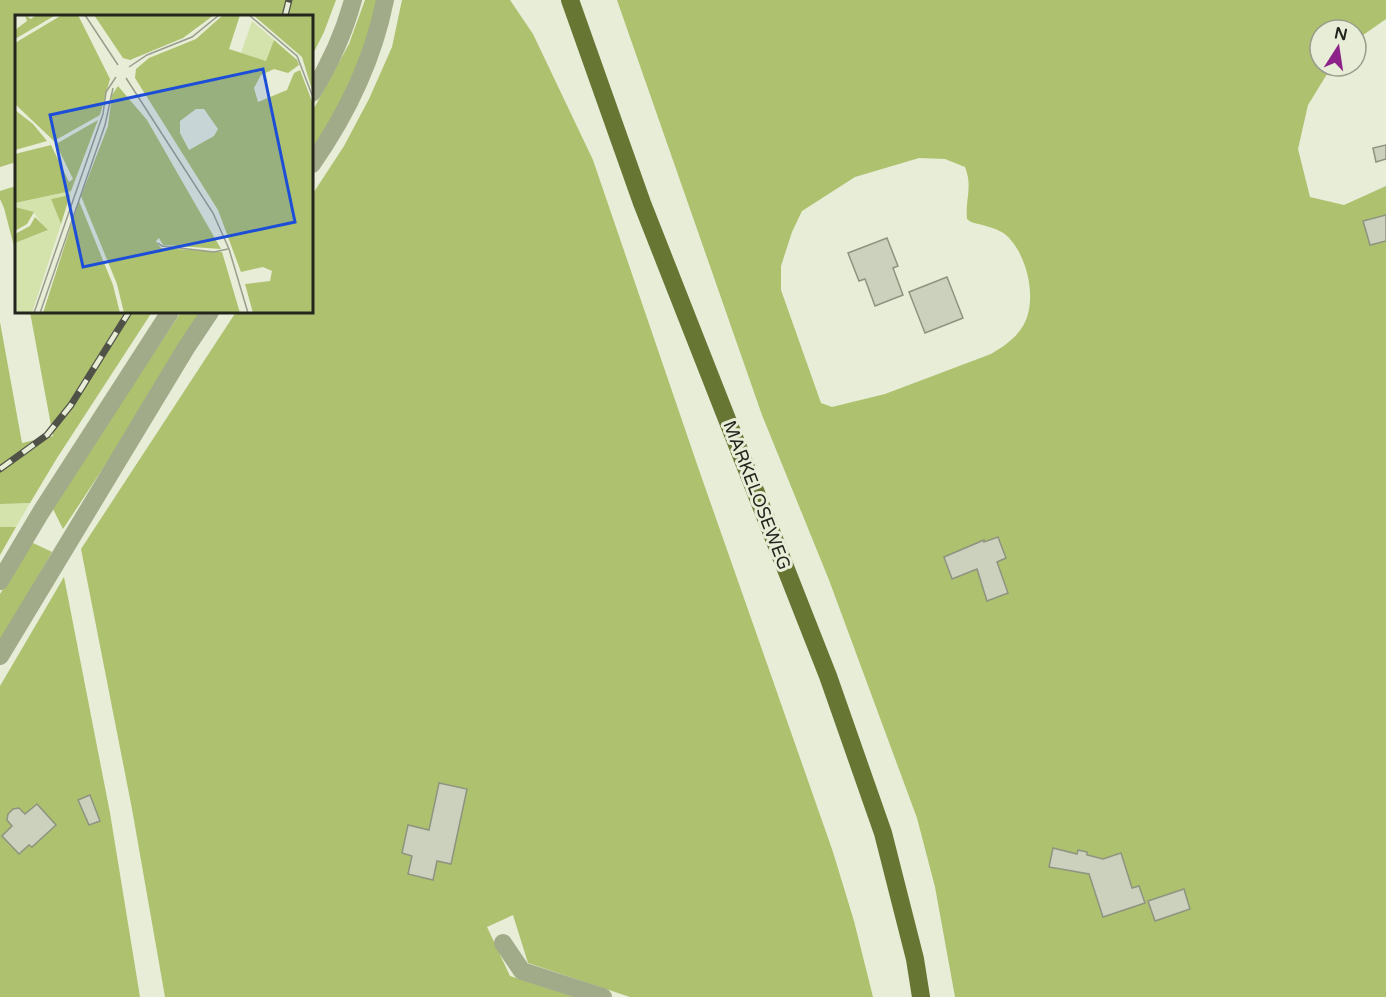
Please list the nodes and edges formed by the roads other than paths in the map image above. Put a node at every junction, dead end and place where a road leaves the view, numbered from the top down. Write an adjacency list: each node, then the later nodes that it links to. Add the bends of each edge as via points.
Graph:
1 (353, 0): 4 (street, via 348,19)
2 (386, 0): 5 (street, via 361,81)
3 (570, 0): 12 (main road, MARKELOSEWEG, via 642,203 828,676 883,833)
4 (314, 90)
5 (314, 161)
6 (169, 314): 8 (street)
7 (209, 314): 9 (street)
8 (0, 581)
9 (0, 656)
10 (503, 943): 11 (street, via 522,971)
11 (603, 997)
12 (921, 997)

